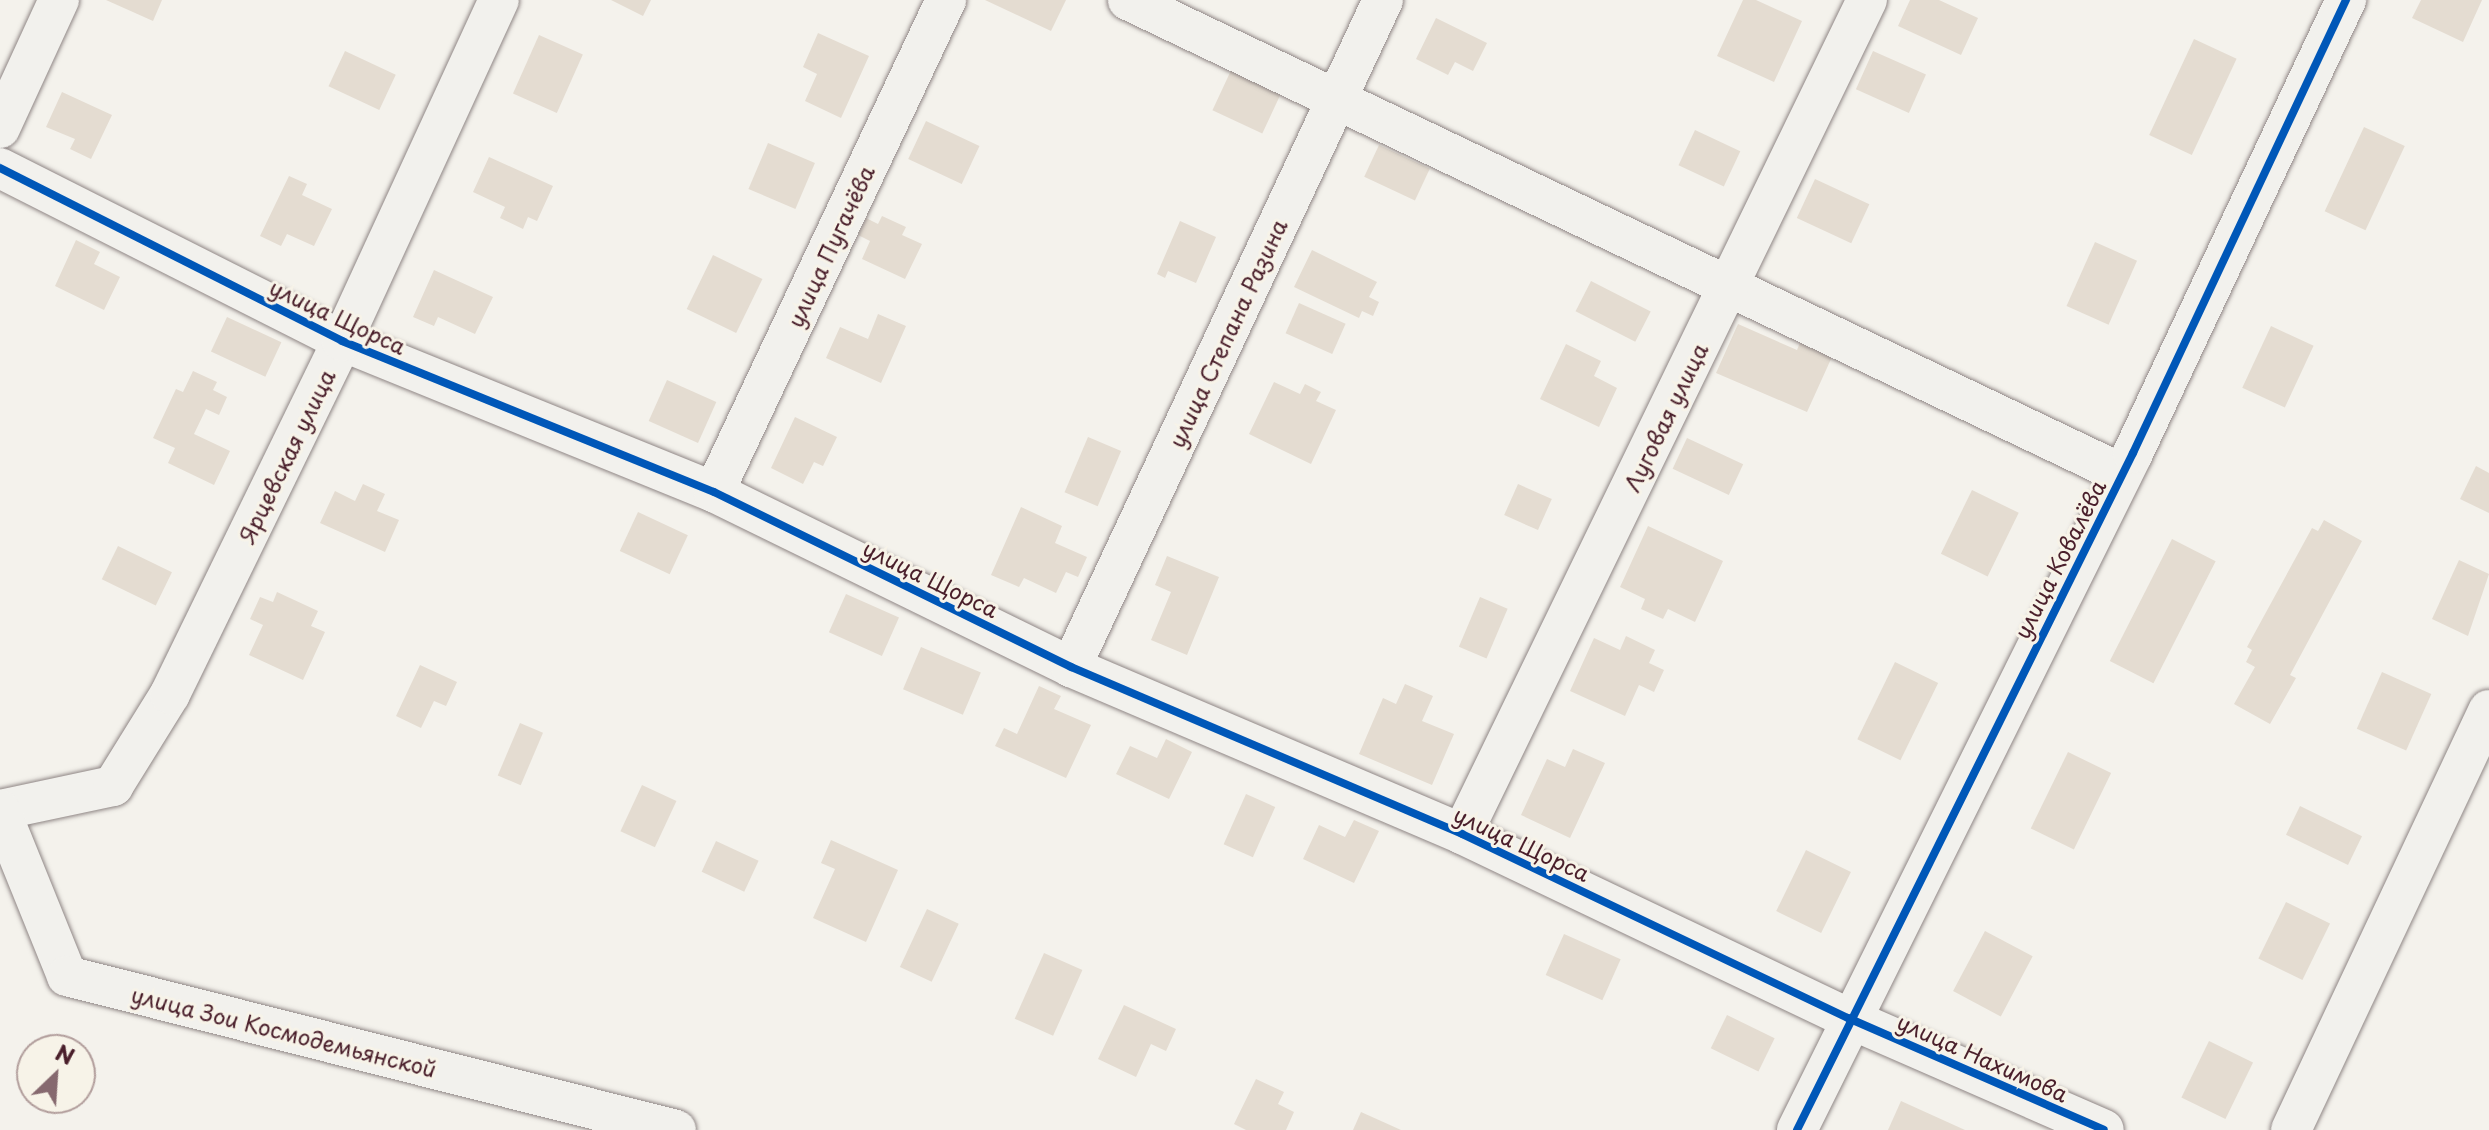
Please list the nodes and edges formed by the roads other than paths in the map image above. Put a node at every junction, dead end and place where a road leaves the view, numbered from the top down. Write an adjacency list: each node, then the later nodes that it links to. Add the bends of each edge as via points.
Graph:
1 (59, 0): 9 (street)
2 (499, 0): 12 (street, Ярцевская улица)
3 (946, 0): 14 (street, улица Пугачёва)
4 (1128, 0): 8 (street)
5 (1383, 0): 8 (street, улица Степана Разина)
6 (1867, 0): 11 (street, Луговая улица)
7 (2346, 0): 13 (street, улица Ковалёва)
8 (1336, 99): 11 (street); 15 (street, улица Степана Разина)
9 (0, 128)
10 (0, 168): 12 (street, улица Щорса)
11 (1728, 286): 13 (street); 19 (street, Луговая улица)
12 (342, 341): 14 (street, улица Щорса); 16 (street, Ярцевская улица)
13 (2122, 474): 20 (street, улица Ковалёва)
14 (714, 492): 15 (street, улица Щорса)
15 (1071, 667): 19 (street, улица Щорса)
16 (170, 694): 18 (street, улица Зои Космодемьянской, via 113,786)
17 (2489, 710): 24 (street)
18 (0, 810): 21 (street, улица Зои Космодемьянской, via 67,976)
19 (1462, 834): 20 (street, улица Щорса)
20 (1848, 1018): 22 (street, улица Ковалёва); 23 (street, улица Нахимова)
21 (676, 1130)
22 (1797, 1130)
23 (2104, 1130)
24 (2291, 1130)

